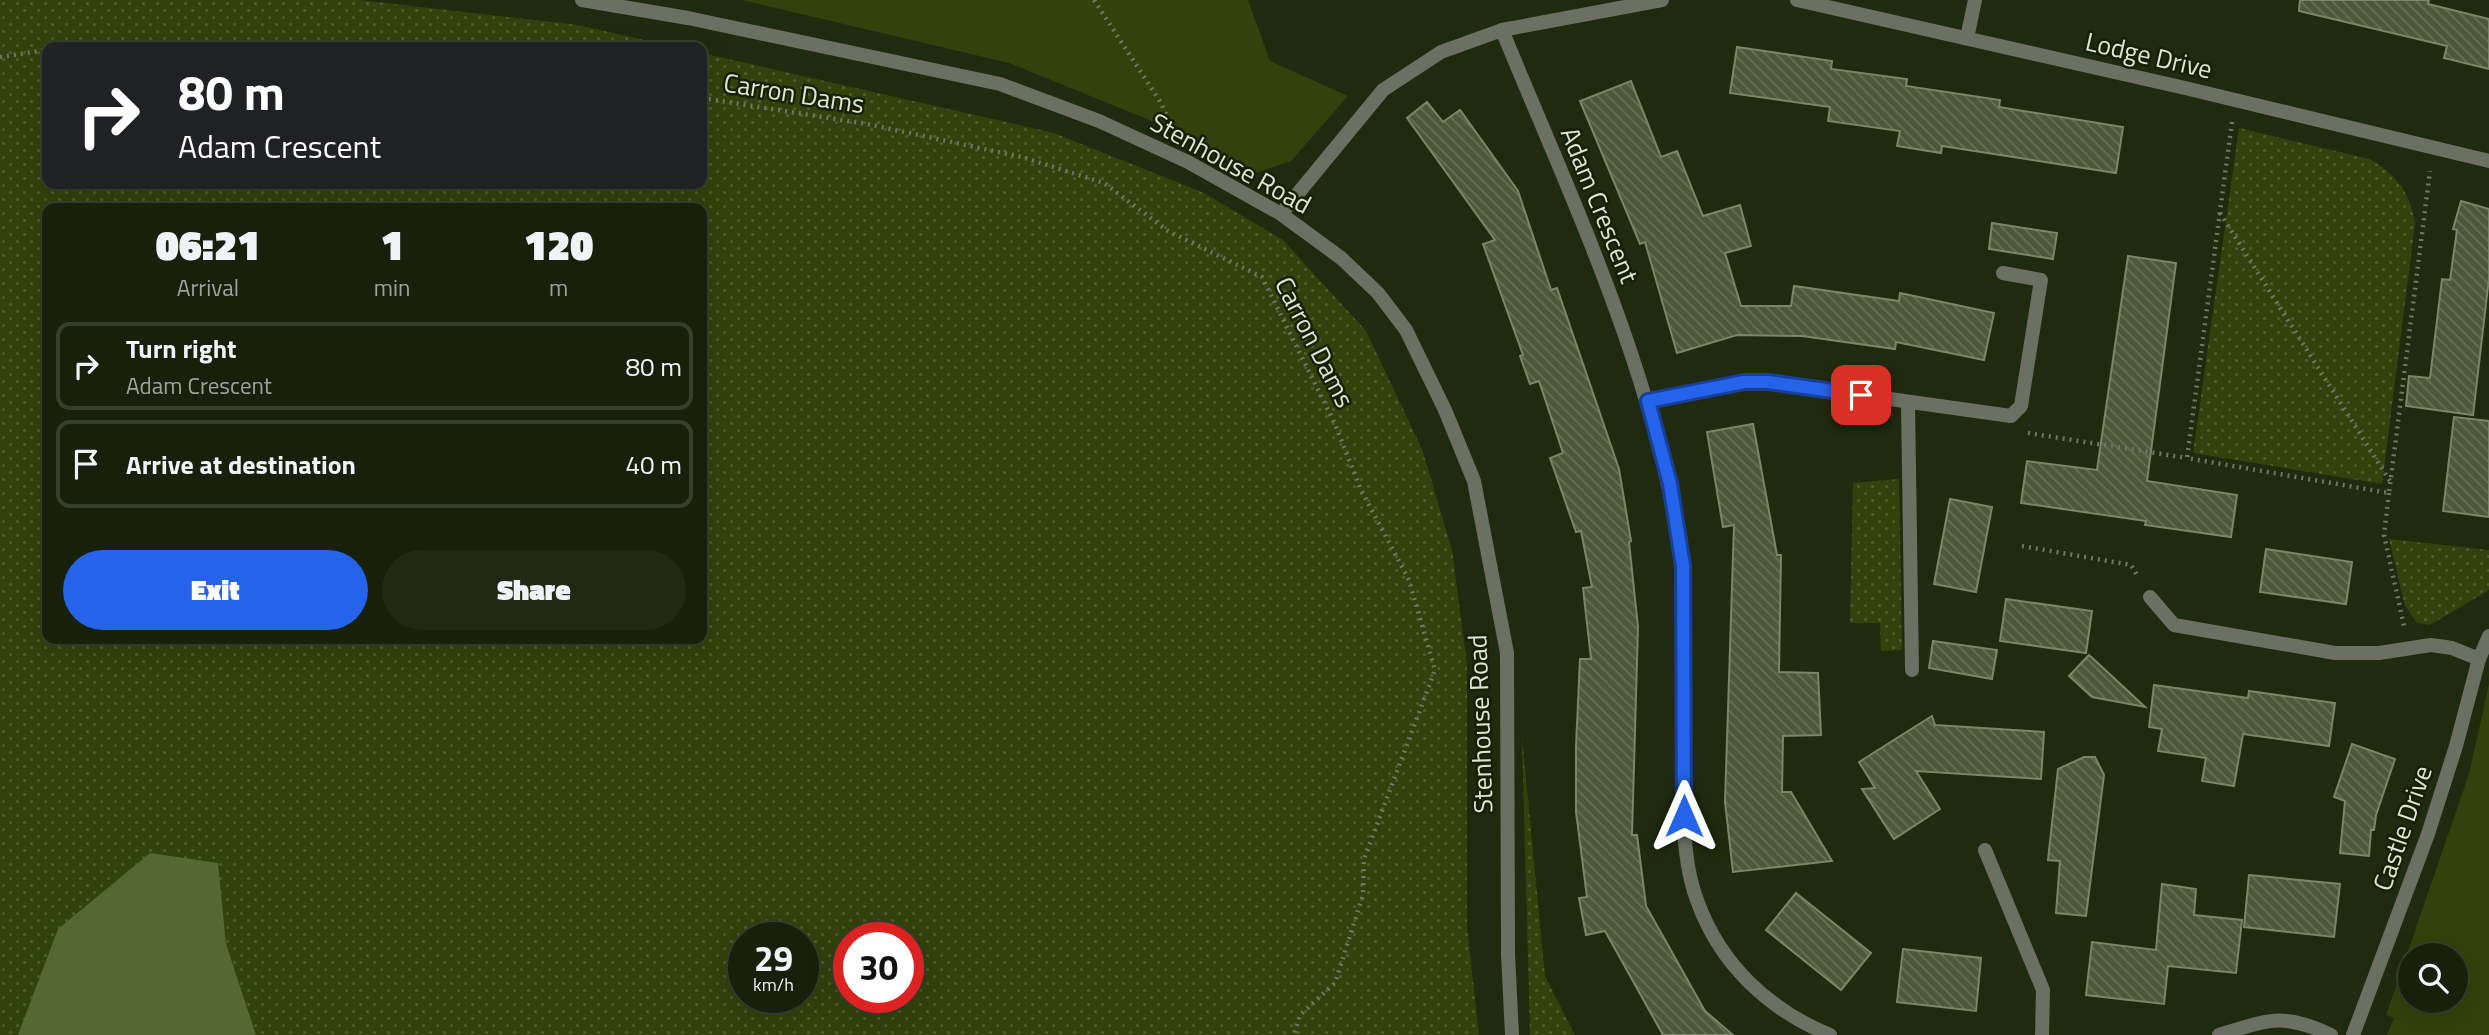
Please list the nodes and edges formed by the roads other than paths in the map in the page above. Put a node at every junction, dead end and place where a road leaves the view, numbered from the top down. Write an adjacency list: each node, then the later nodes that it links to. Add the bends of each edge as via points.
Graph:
1 (582, 0): 8 (street, Stenhouse Road, via 1000,84 1099,121 1188,162)
2 (1662, 0): 5 (street)
3 (1797, 0): 6 (street, Lodge Drive)
4 (1975, 0): 6 (street)
5 (1502, 30): 8 (street, via 1441,52 1384,90); 10 (street, Adam Crescent, via 1582,223)
6 (1967, 38): 7 (street, Lodge Drive)
7 (2489, 161)
8 (1281, 214): 17 (street, Stenhouse Road, via 1342,258 1378,293 1406,330 1474,481 1507,653)
9 (2003, 273): 11 (street, via 2041,280 2021,406 2011,416)
10 (1648, 401): 11 (street, via 1744,382 1768,382); 18 (street, Adam Crescent, via 1670,484 1683,566 1684,816 1687,865 1697,901 1716,944 1743,978 1771,1002)
11 (1908, 402): 15 (street)
12 (2150, 597): 14 (street, via 2174,625 2335,653 2379,653 2431,645)
13 (2489, 636): 14 (street, Castle Drive)
14 (2479, 660): 22 (street, Castle Drive, via 2428,834)
15 (1912, 670)
16 (1986, 850): 19 (street, via 2043,990)
17 (1512, 1035)
18 (1830, 1035)
19 (2042, 1035)
20 (2219, 1035): 21 (street, via 2285,1019)
21 (2331, 1035)
22 (2353, 1035)

